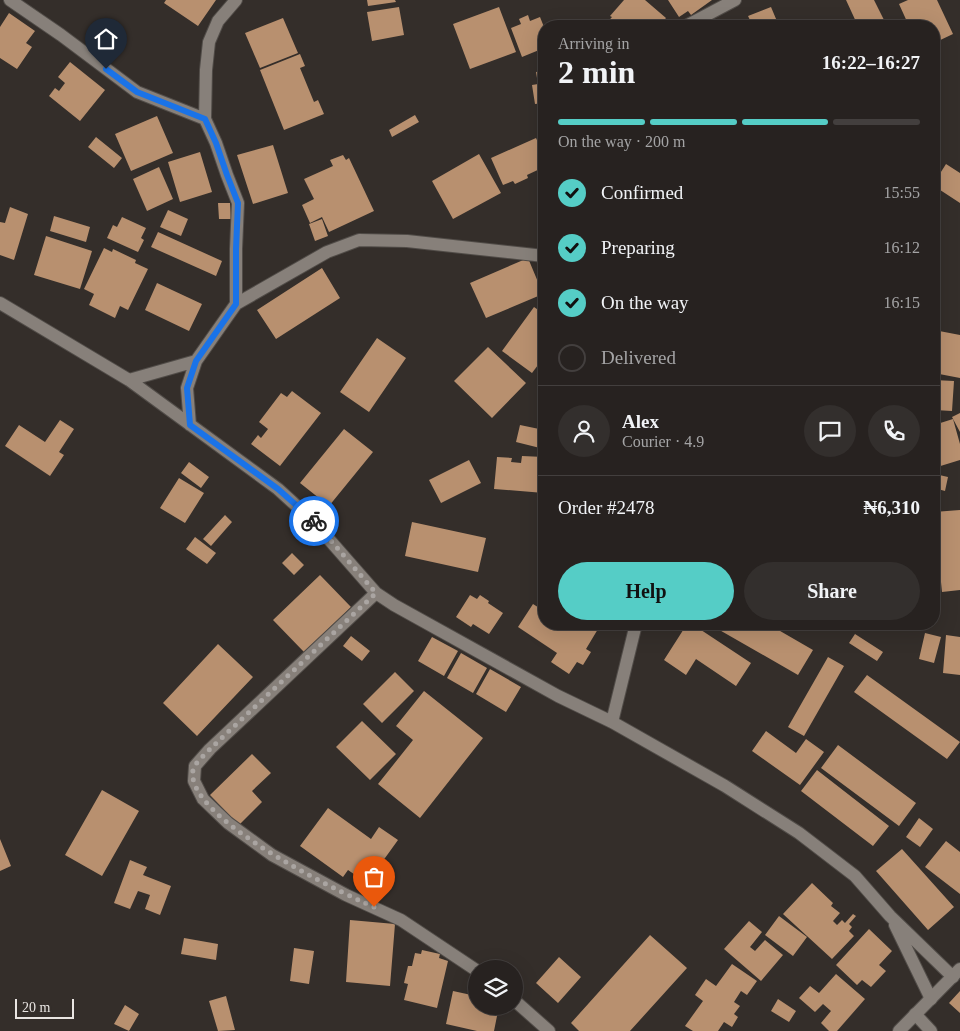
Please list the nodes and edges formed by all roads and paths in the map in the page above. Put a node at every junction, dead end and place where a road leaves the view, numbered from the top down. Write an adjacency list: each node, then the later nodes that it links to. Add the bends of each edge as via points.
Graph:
1 (10, 0): 5 (street, via 137,92)
2 (236, 0): 5 (street, via 218,21 209,42)
3 (735, 0): 4 (street)
4 (697, 20)
5 (205, 119): 8 (street, via 238,203)
6 (538, 255): 8 (street, via 407,241 359,240 327,252)
7 (0, 303): 10 (street)
8 (236, 304): 9 (street)
9 (196, 361): 10 (street); 11 (street, via 187,388)
10 (129, 380): 11 (street)
11 (190, 425): 12 (street, via 278,489 312,520)
12 (376, 593): 14 (street, via 558,696); 16 (street, via 210,749 195,766 194,781 203,799 228,823 272,855 401,920)
13 (635, 630): 14 (street)
14 (612, 722): 15 (street, via 725,786 799,833 855,876)
15 (890, 916): 17 (street); 18 (street)
16 (468, 965)
17 (956, 973): 18 (street)
18 (931, 999): 20 (street)
19 (523, 1008): 21 (street)
20 (915, 1014): 22 (street); 23 (street)
21 (549, 1031)
22 (899, 1031)
23 (931, 1031)

